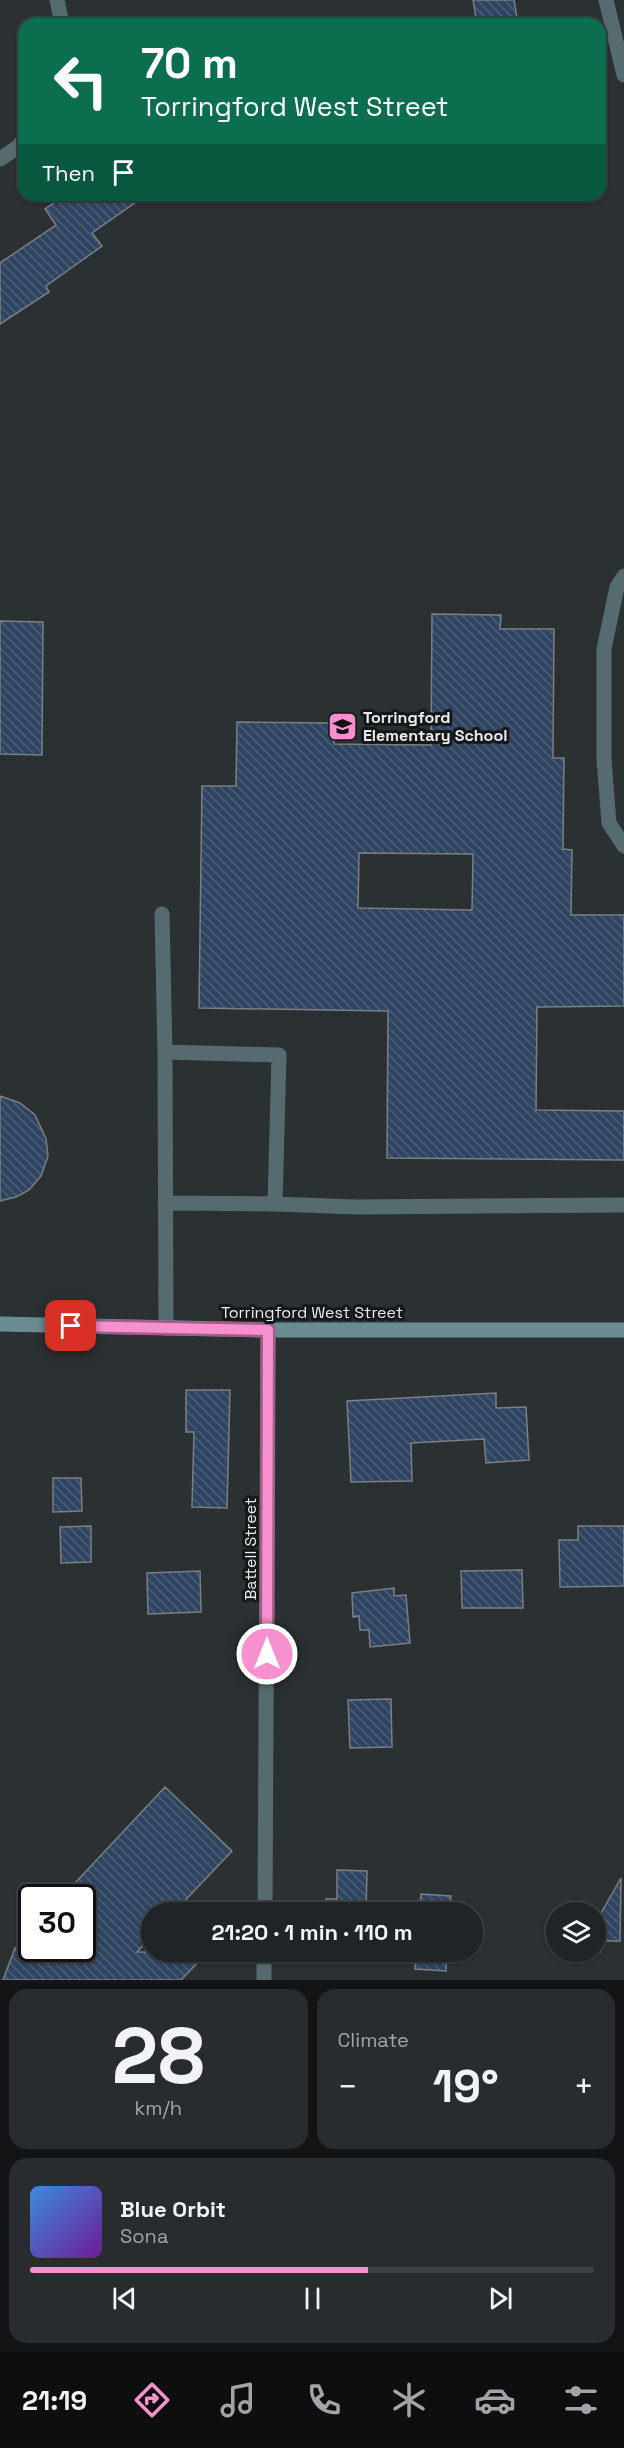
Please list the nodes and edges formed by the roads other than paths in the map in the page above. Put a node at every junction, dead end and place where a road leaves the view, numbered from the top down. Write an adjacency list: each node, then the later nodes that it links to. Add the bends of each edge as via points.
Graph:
1 (57, 0): 3 (street)
2 (606, 0): 4 (street)
3 (61, 18)
4 (624, 75)
5 (18, 147): 6 (street)
6 (0, 159)
7 (624, 576): 8 (street, via 617,587 604,649 604,760 609,823)
8 (624, 846)
9 (162, 914): 10 (street)
10 (165, 1052): 11 (street); 12 (street, via 279,1055)
11 (165, 1203): 12 (street); 15 (street)
12 (275, 1204): 13 (street)
13 (624, 1205)
14 (0, 1324): 15 (main road, Torringford West Street)
15 (166, 1328): 16 (main road, Torringford West Street)
16 (268, 1330): 17 (main road, Torringford West Street); 18 (street, Battell Street)
17 (624, 1330)
18 (265, 1902)
19 (264, 1962): 20 (street)
20 (264, 1980)

